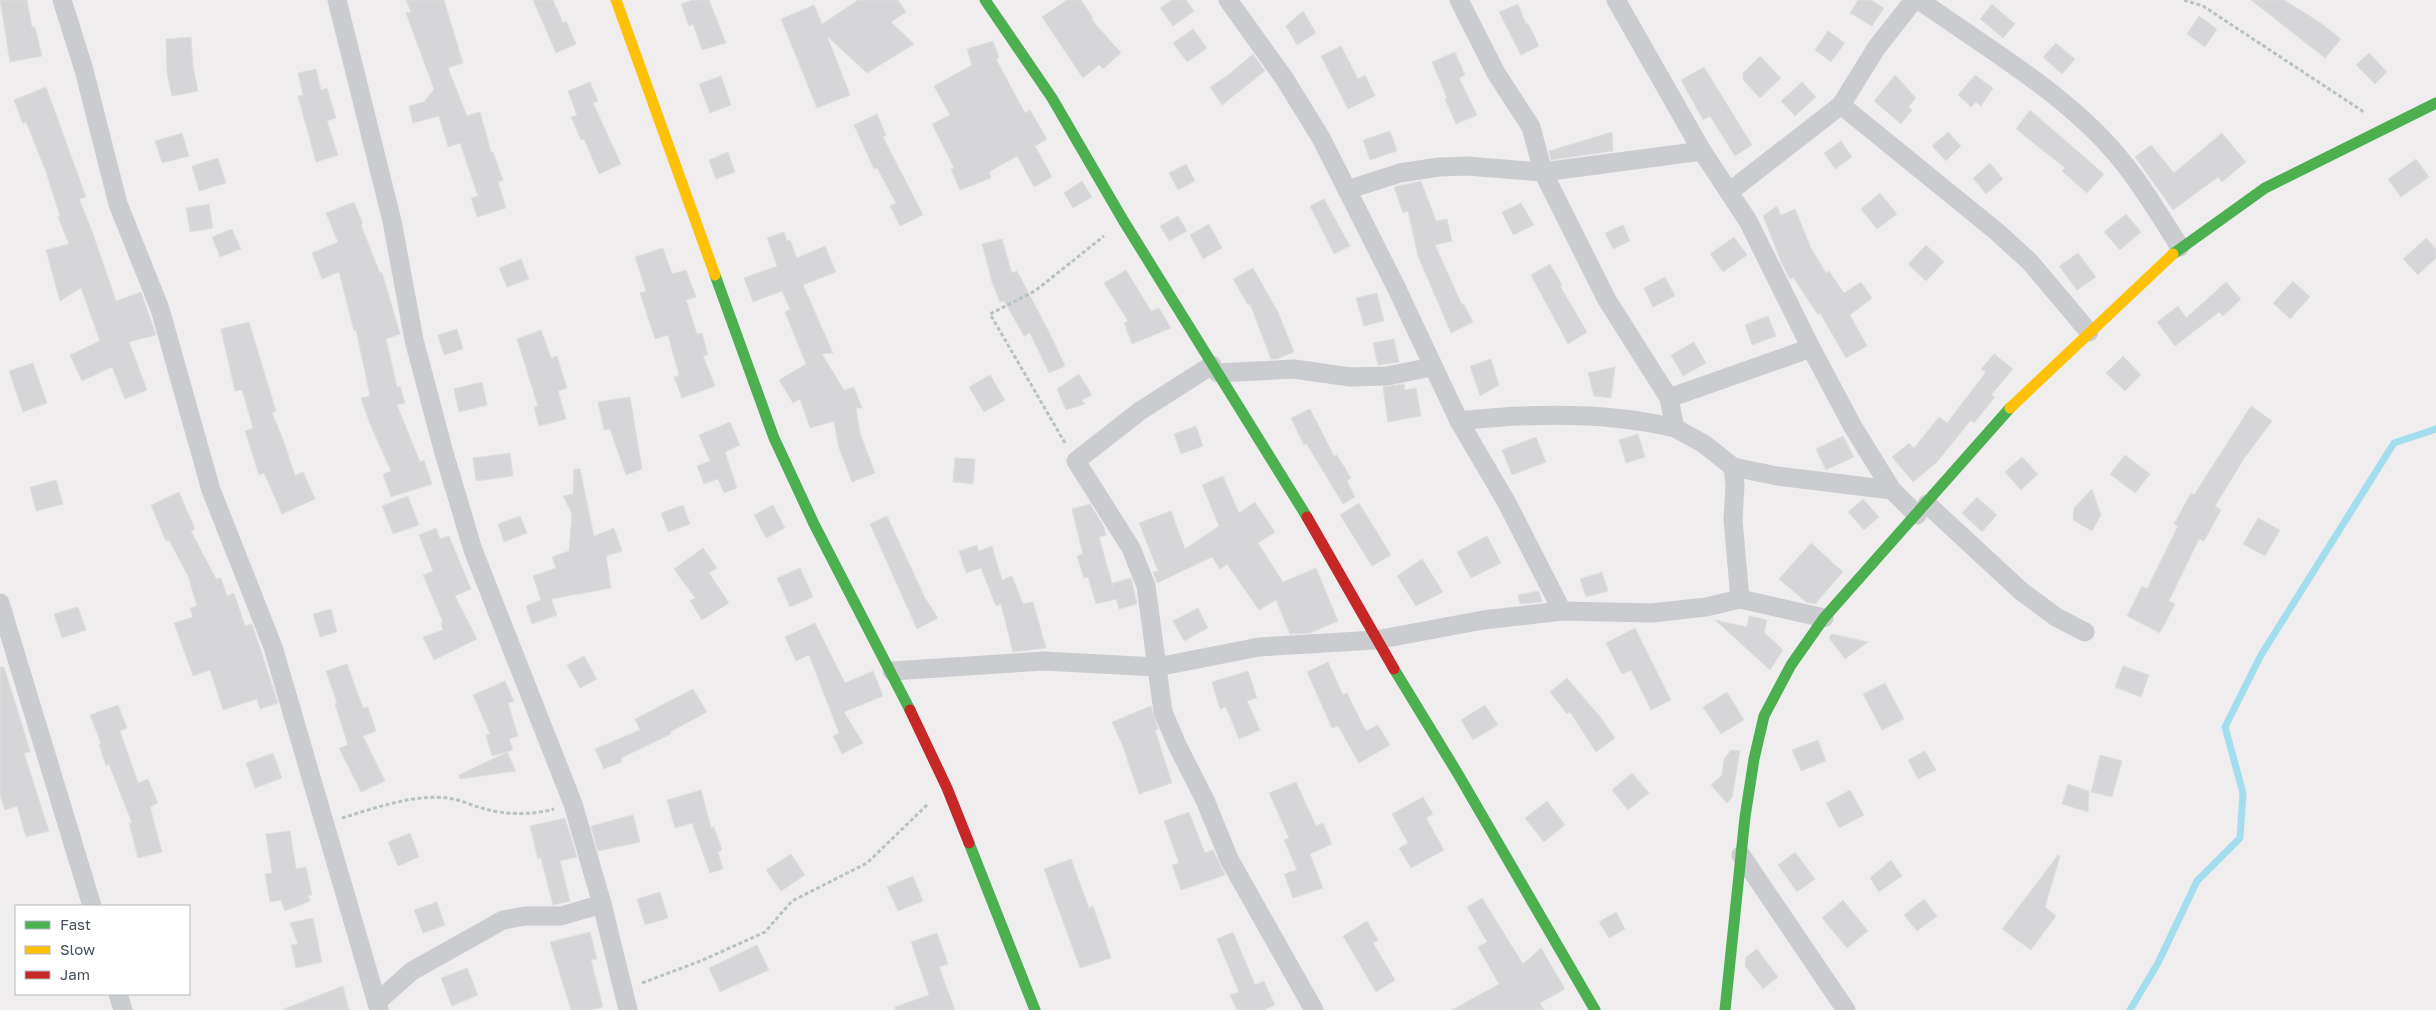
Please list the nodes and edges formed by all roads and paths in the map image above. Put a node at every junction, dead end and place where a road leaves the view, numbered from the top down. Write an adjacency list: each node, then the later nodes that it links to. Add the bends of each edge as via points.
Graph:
1 (62, 0): 41 (street, via 84,70 118,204 160,309 211,490 273,647)
2 (337, 0): 40 (street, via 392,221 414,340 444,453 473,550)
3 (616, 0): 38 (street, via 774,438 814,524)
4 (985, 0): 18 (street, via 1052,98)
5 (1228, 0): 16 (street, via 1284,78 1321,138)
6 (1459, 0): 15 (street, via 1496,73 1531,127)
7 (1616, 0): 14 (street)
8 (1914, 0): 12 (street, via 1877,47)
9 (1920, 0): 19 (street, via 2044,89 2088,125 2118,156)
10 (2184, 0): 13 (path, via 2203,6 2364,111)
11 (2436, 103): 13 (street)
12 (1840, 105): 17 (street); 20 (street, via 2030,262)
13 (2372, 133): 19 (street, via 2265,188)
14 (1702, 152): 15 (street); 17 (street)
15 (1544, 172): 16 (street, via 1439,167 1400,173); 24 (street, via 1608,300)
16 (1347, 190): 22 (street)
17 (1729, 192): 21 (street, via 1764,251)
18 (1123, 220): 23 (street); 27 (path, via 1036,292 990,314)
19 (2180, 247): 20 (street)
20 (2089, 332): 30 (street, via 2007,411)
21 (1811, 348): 24 (street); 29 (street, via 1853,427)
22 (1432, 367): 23 (street, via 1386,376); 25 (street)
23 (1215, 369): 27 (street, via 1140,411); 36 (street, via 1330,555)
24 (1668, 398): 26 (street)
25 (1459, 421): 26 (street, via 1544,415 1630,419); 33 (street, via 1507,503)
26 (1675, 428): 28 (street, via 1704,444)
27 (1076, 461): 37 (street, via 1131,548 1146,586)
28 (1733, 467): 29 (street, via 1777,476); 31 (street, via 1733,520)
29 (1892, 490): 30 (street)
30 (1922, 509): 34 (street); 35 (street, via 2021,591 2056,617)
31 (1740, 599): 33 (street, via 1706,607 1652,613); 34 (street)
32 (0, 603): 44 (street)
33 (1562, 612): 36 (street, via 1483,620)
34 (1824, 618): 42 (street, via 1791,665 1764,716 1754,759)
35 (2085, 632)
36 (1376, 640): 37 (street, via 1259,647); 52 (street)
37 (1157, 667): 38 (street, via 1044,662); 51 (street, via 1163,712 1177,745 1229,858)
38 (892, 672): 39 (street)
39 (947, 788): 45 (path, via 867,863 792,901 765,932 703,960); 50 (street)
40 (573, 804): 41 (path, via 545,812 520,814 487,810 447,798 432,798 380,807); 43 (street)
41 (325, 824): 47 (street)
42 (1741, 855): 53 (street); 54 (street)
43 (602, 904): 45 (street); 47 (street, via 561,916 503,920 412,971)
44 (92, 905)
45 (625, 989): 49 (street)
46 (118, 995): 48 (street)
47 (378, 1006)
48 (123, 1010)
49 (628, 1010)
50 (1035, 1010)
51 (1314, 1010)
52 (1595, 1010)
53 (1725, 1010)
54 (1846, 1010)

